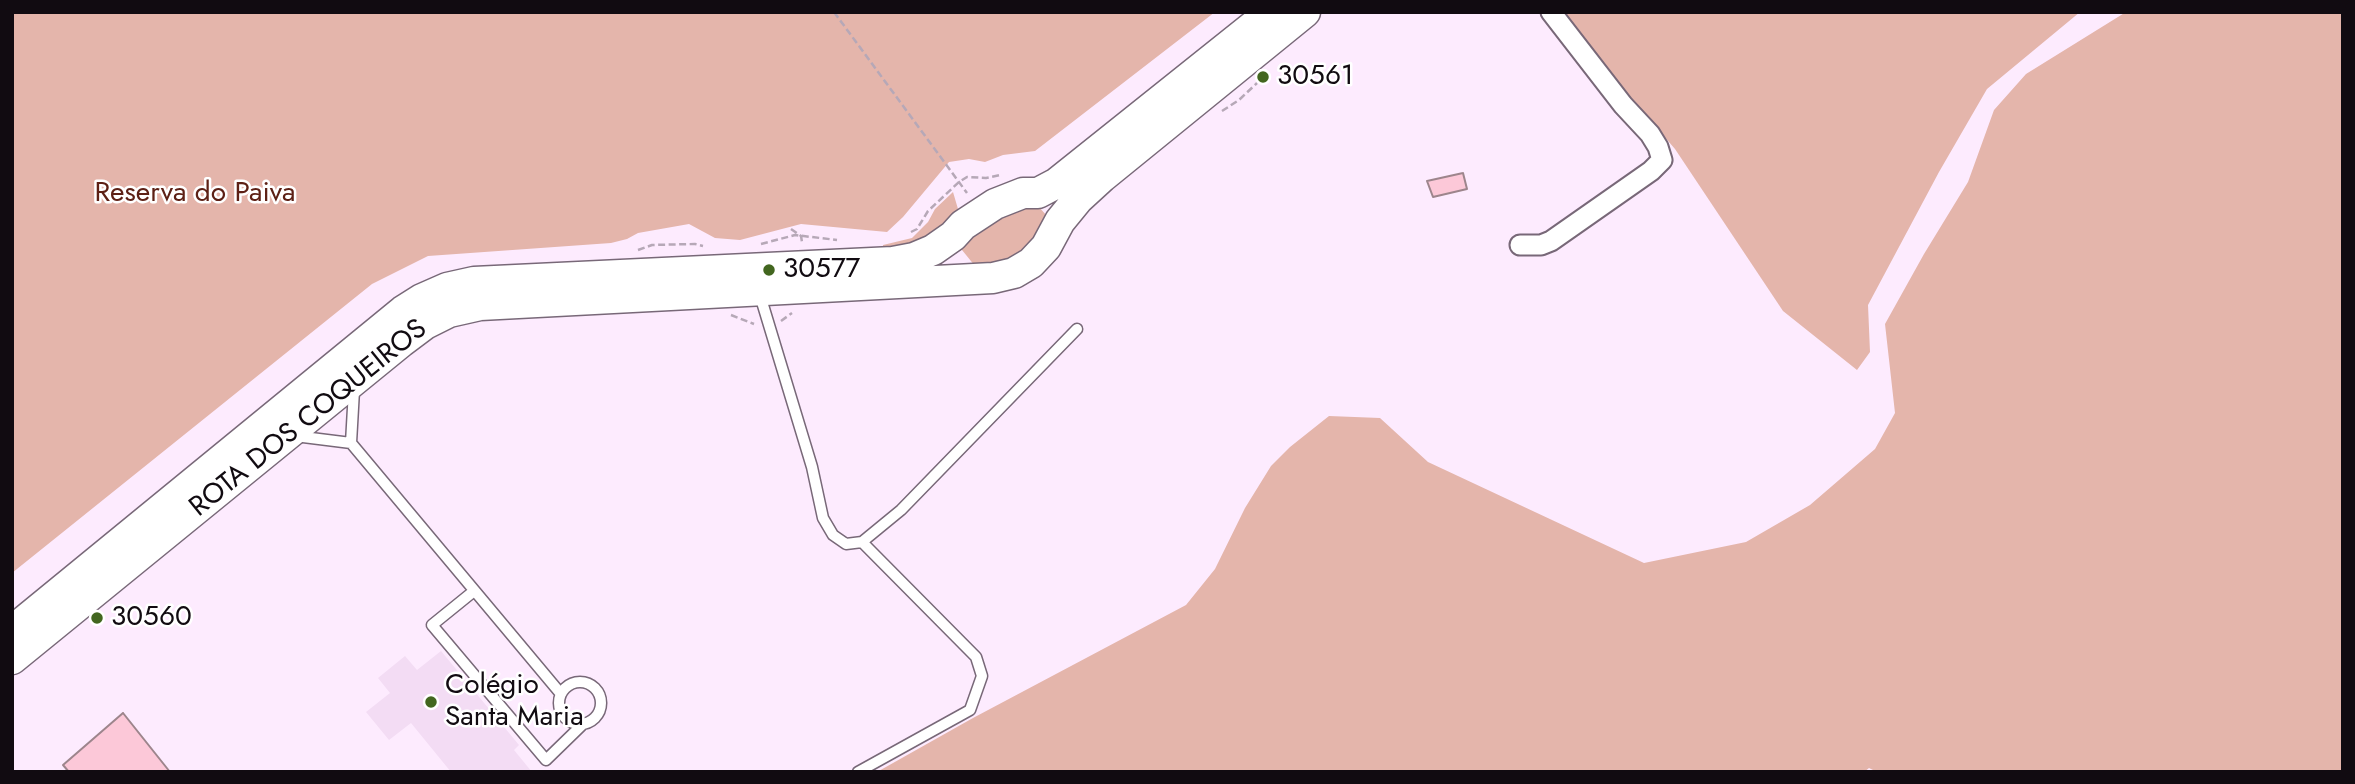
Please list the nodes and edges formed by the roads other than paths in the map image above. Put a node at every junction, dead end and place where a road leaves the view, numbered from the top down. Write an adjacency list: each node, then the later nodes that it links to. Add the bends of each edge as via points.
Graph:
1 (1271, 12): 4 (main road, ROTA DOS COQUEIROS, via 1076,169 1038,193)
2 (1305, 12): 5 (main road, ROTA DOS COQUEIROS, via 1102,177 1078,199)
3 (1551, 12): 7 (street, via 1650,134 1662,160 1551,241)
4 (1023, 194): 5 (main road, via 1047,207); 6 (main road, ROTA DOS COQUEIROS, via 995,204)
5 (1057, 230): 8 (main road, ROTA DOS COQUEIROS, via 1031,263 1014,273)
6 (953, 236): 8 (main road, via 958,258); 16 (main road, ROTA DOS COQUEIROS, via 933,250 893,262 474,282 447,288 403,311)
7 (1520, 245)
8 (979, 278): 9 (main road, ROTA DOS COQUEIROS)
9 (759, 292): 11 (main road, ROTA DOS COQUEIROS, via 480,305 449,312 425,324); 14 (lane, via 823,518 833,536 846,544)
10 (1077, 329): 14 (lane, via 901,510)
11 (355, 379): 12 (main road, ROTA DOS COQUEIROS); 13 (lane)
12 (288, 435): 13 (lane); 17 (main road, ROTA DOS COQUEIROS)
13 (352, 443): 15 (lane)
14 (862, 542): 20 (lane, via 976,657 982,676 970,710)
15 (474, 591): 18 (lane); 19 (lane, via 432,625 546,760)
16 (12, 631)
17 (12, 659)
18 (561, 694): 19 (lane, via 561,713 570,722); 19 (lane, via 570,684 583,682 599,693 599,713)
19 (583, 724)
20 (858, 772)

